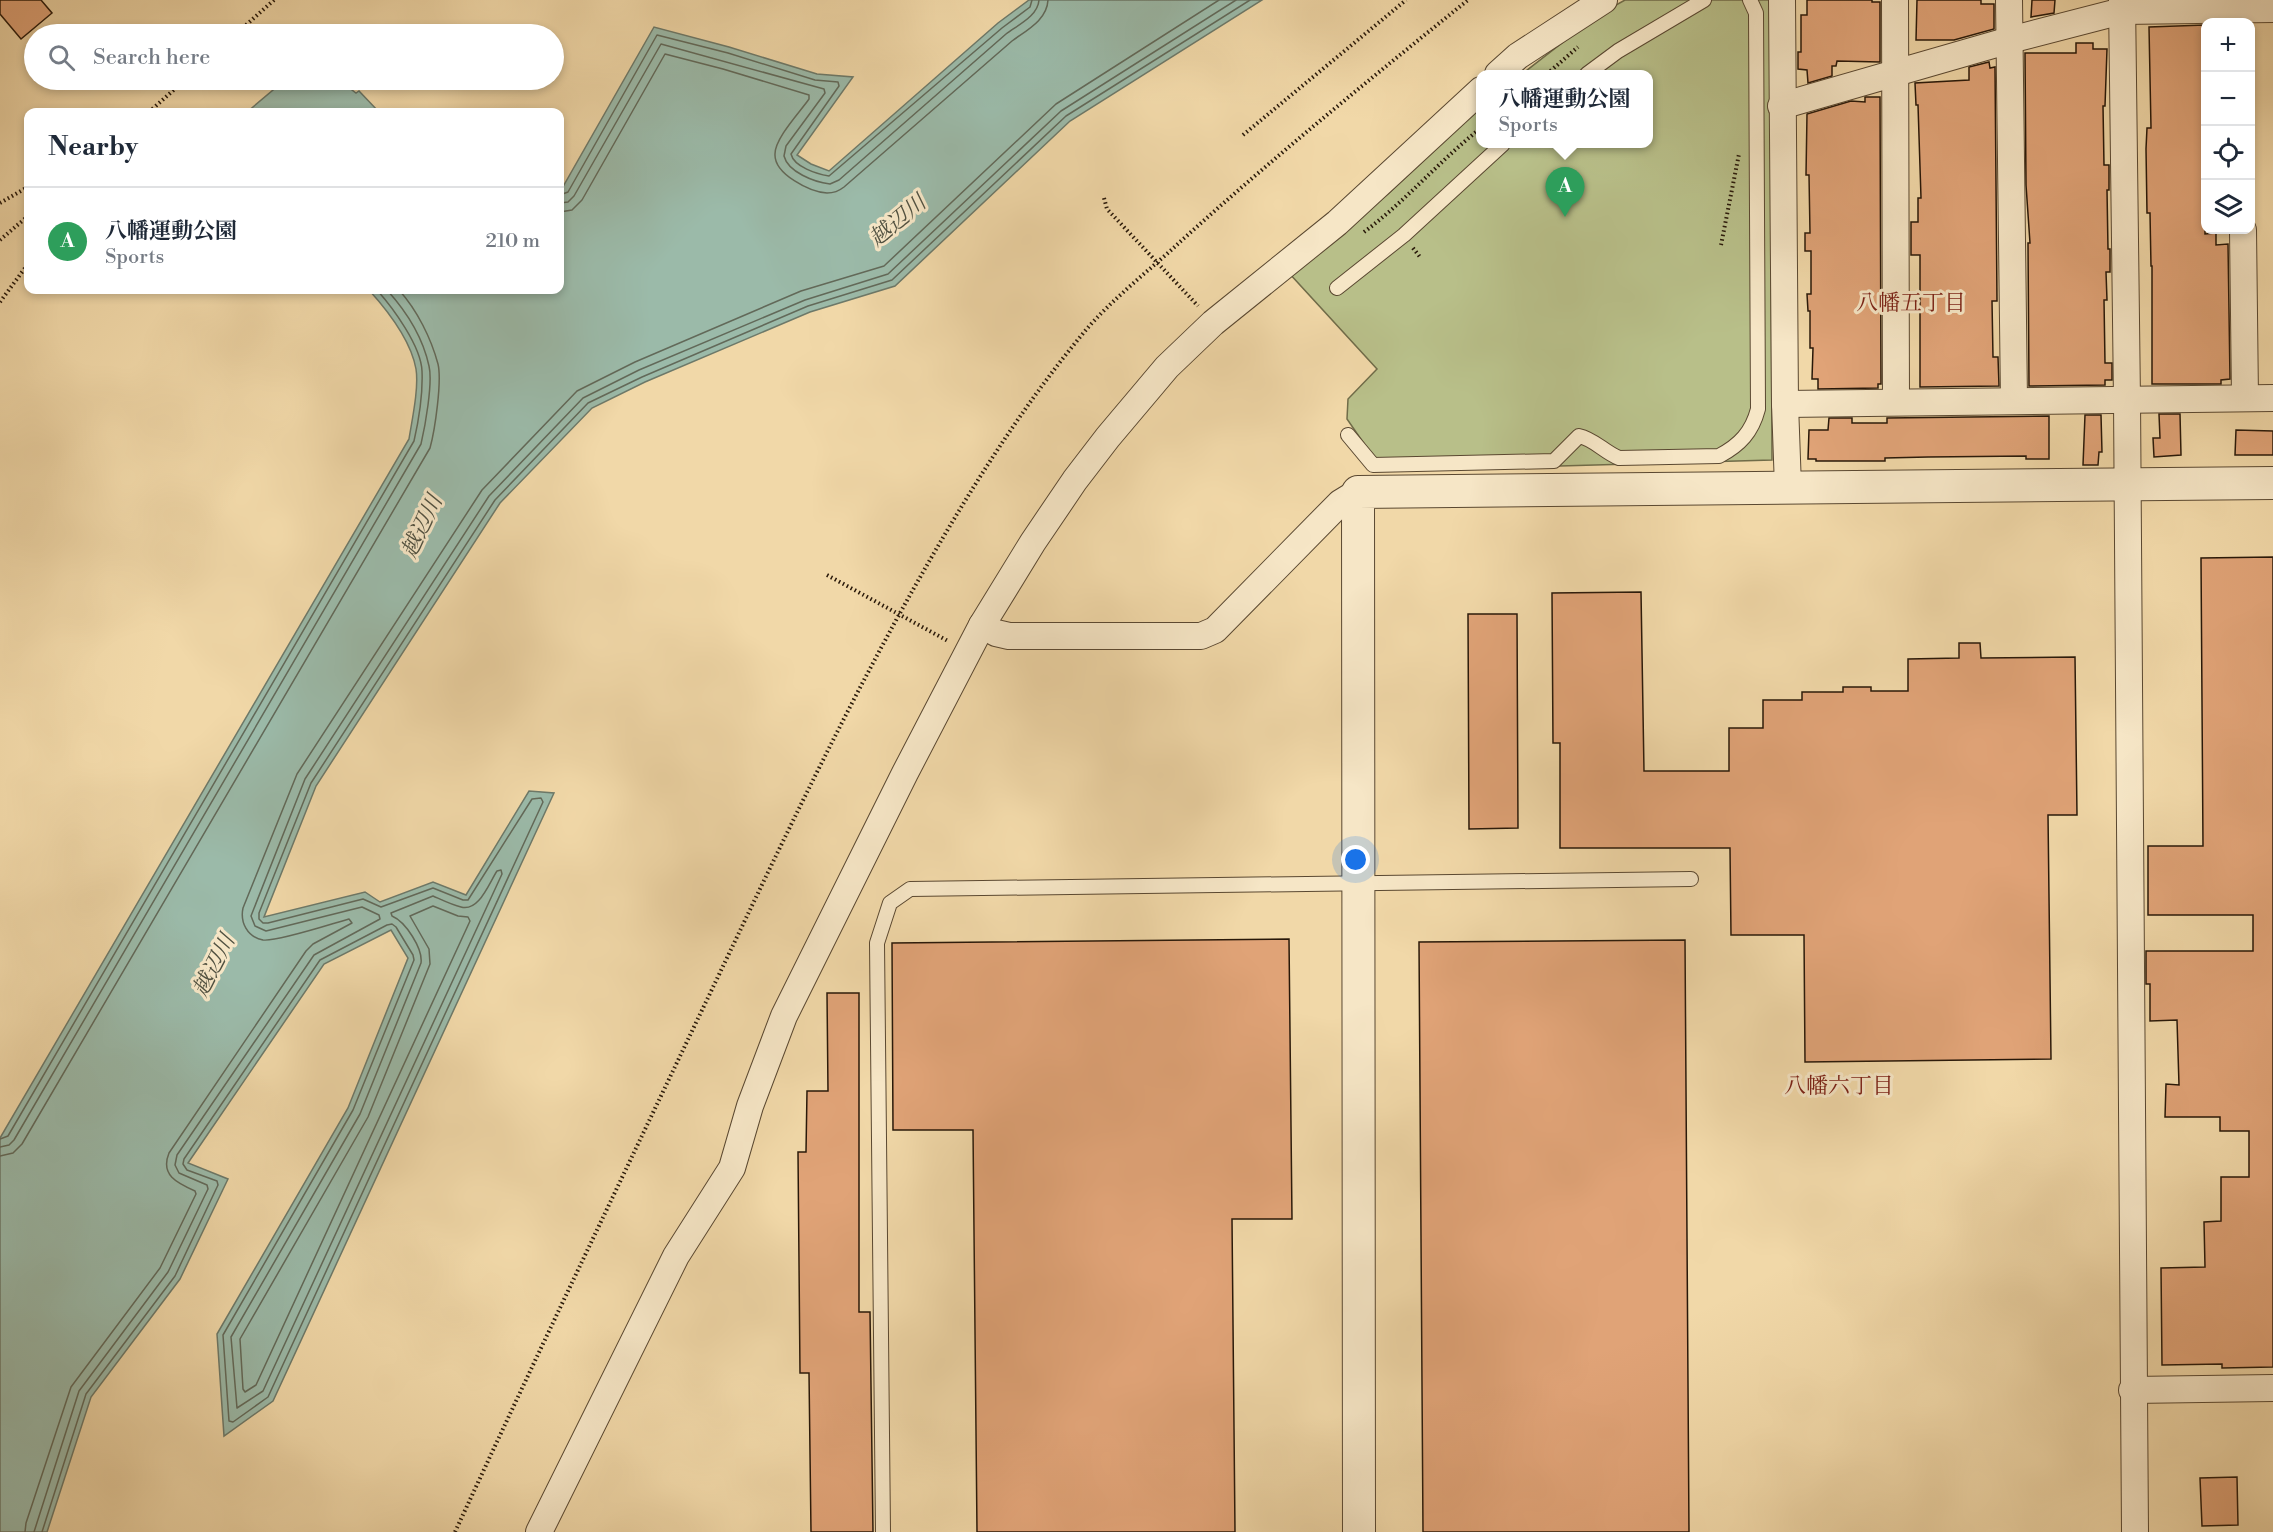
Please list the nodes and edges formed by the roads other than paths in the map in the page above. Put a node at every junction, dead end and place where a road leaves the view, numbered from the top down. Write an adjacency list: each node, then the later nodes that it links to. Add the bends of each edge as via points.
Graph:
1 (1604, 0): 13 (street, via 1518,56)
2 (1704, 0): 14 (lane)
3 (1750, 0): 12 (lane, via 1756,13)
4 (1782, 0): 11 (street)
5 (1895, 0): 15 (street)
6 (2009, 0): 10 (street)
7 (2122, 6): 9 (street); 10 (street); 23 (street)
8 (2273, 9): 9 (street)
9 (2239, 11)
10 (2010, 40): 15 (street); 24 (street)
11 (1781, 48): 12 (lane); 17 (street)
12 (1756, 49): 28 (lane, via 1758,409 1754,426 1744,438 1719,456 1619,458 1579,436 1554,461)
13 (1503, 70)
14 (1593, 70)
15 (1896, 73): 17 (street); 25 (street)
16 (1476, 95): 32 (street, via 1337,223 1213,323 1167,367 1075,480)
17 (1781, 106): 26 (street)
18 (1499, 148): 20 (lane, via 1404,235)
19 (2242, 234): 21 (street)
20 (1336, 288)
21 (2245, 398): 22 (street); 23 (street)
22 (2273, 398)
23 (2127, 400): 24 (street); 30 (street)
24 (2014, 401): 25 (street)
25 (1896, 402): 26 (street)
26 (1785, 405): 31 (street)
27 (1348, 435): 28 (lane)
28 (1368, 483): 31 (street); 32 (street, via 1340,503 1215,630 1201,636 1009,636); 34 (street)
29 (2273, 483): 30 (street)
30 (2127, 485): 31 (street); 36 (street)
31 (1788, 487)
32 (982, 625): 37 (street, via 784,1016 750,1106 732,1168 676,1256)
33 (1691, 879): 34 (lane)
34 (1357, 884): 38 (lane, via 910,889 890,903 877,943); 39 (street)
35 (2273, 1388): 36 (street)
36 (2132, 1390): 40 (street)
37 (539, 1532)
38 (883, 1532)
39 (1359, 1532)
40 (2135, 1532)

